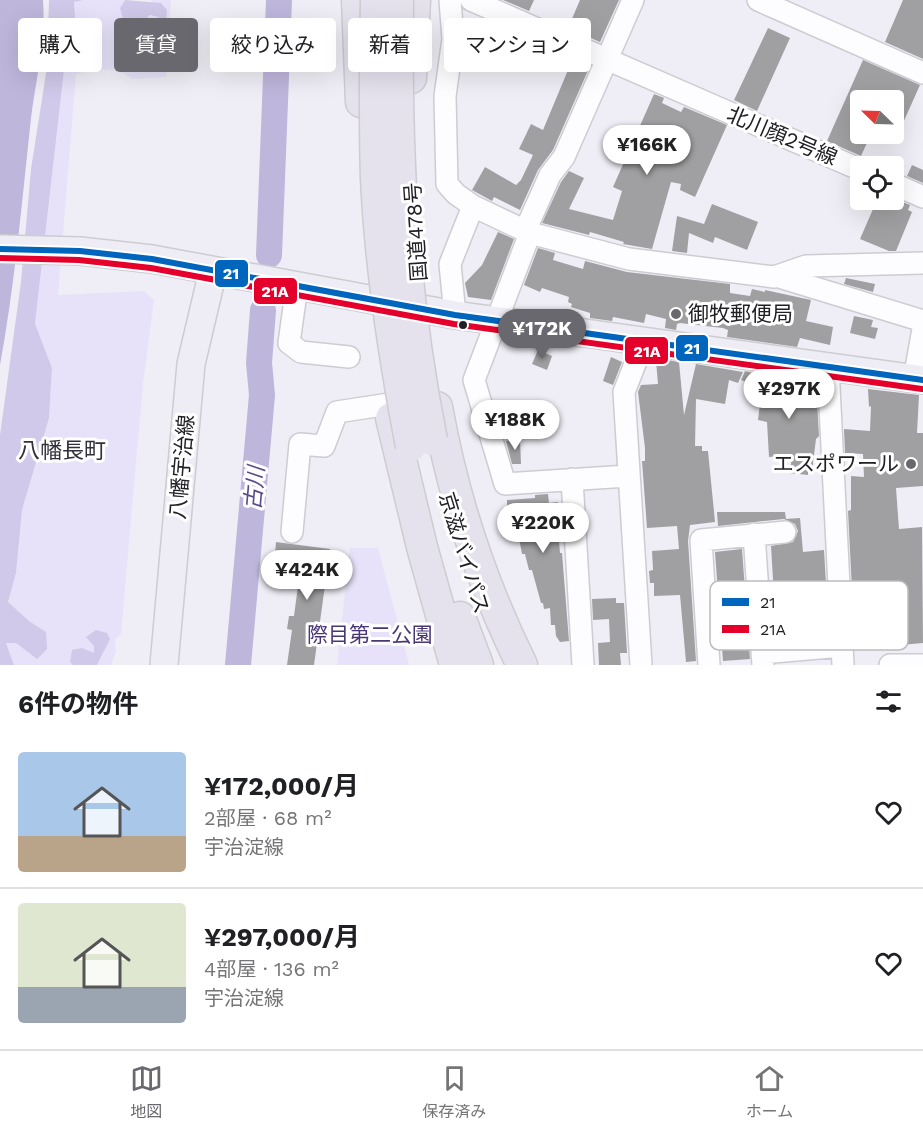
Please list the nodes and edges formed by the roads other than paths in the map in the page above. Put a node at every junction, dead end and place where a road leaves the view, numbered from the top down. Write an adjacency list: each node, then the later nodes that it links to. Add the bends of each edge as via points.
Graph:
1 (357, 0): 10 (highway)
2 (362, 0): 11 (highway)
3 (376, 0): 36 (highway, bridge, via 376,179 381,247 391,332)
4 (398, 0): 36 (highway, bridge, via 397,105 403,246)
5 (415, 0): 26 (highway, 国道478号, via 410,141)
6 (450, 0): 18 (street, via 453,39 445,96 447,184)
7 (471, 0): 12 (street, 北川顔2号線)
8 (633, 0): 12 (street)
9 (758, 0): 14 (street)
10 (358, 18)
11 (361, 18)
12 (607, 60): 15 (street, 北川顔2号線); 19 (street, via 564,157 550,175)
13 (360, 72): 25 (highway, via 362,166)
14 (923, 73)
15 (850, 165)
16 (904, 188): 17 (street)
17 (923, 197)
18 (473, 206): 19 (street); 27 (street, via 450,264)
19 (528, 232): 23 (street, via 629,259); 29 (street)
20 (0, 249): 22 (main road, via 118,254)
21 (923, 263): 23 (street, via 806,266)
22 (200, 268): 24 (main road); 48 (main road, 八幡宇治線)
23 (776, 276): 28 (street)
24 (297, 286): 25 (main road); 32 (street, via 289,344 301,352)
25 (372, 298): 26 (main road); 35 (highway)
26 (422, 309): 27 (main road); 43 (highway, 国道478号, via 443,443)
27 (455, 315): 29 (main road)
28 (923, 321)
29 (496, 322): 31 (main road); 38 (street, via 474,380 505,484)
30 (923, 329): 34 (street)
31 (644, 341): 33 (main road); 37 (street, via 624,392)
32 (349, 357)
33 (828, 367): 34 (main road); 45 (street)
34 (919, 380)
35 (389, 404): 39 (street, via 337,412 324,446 300,444); 42 (highway)
36 (422, 443): 51 (highway, 京滋バイパス, via 443,567); 52 (highway, 京滋バイパス)
37 (628, 476): 38 (street); 56 (street)
38 (572, 479): 55 (street)
39 (292, 532)
40 (785, 532): 41 (street)
41 (754, 534): 44 (street); 57 (street, via 701,540)
42 (422, 547): 49 (highway); 50 (highway)
43 (480, 573): 53 (highway); 54 (highway, 国道478号)
44 (757, 581)
45 (839, 581)
46 (843, 655): 47 (street)
47 (762, 659)
48 (164, 665)
49 (455, 665)
50 (463, 665)
51 (478, 665)
52 (500, 665)
53 (512, 665)
54 (522, 665)
55 (583, 665)
56 (640, 665)
57 (709, 665)
58 (890, 665): 59 (street)
59 (910, 665): 60 (street)
60 (923, 665)

